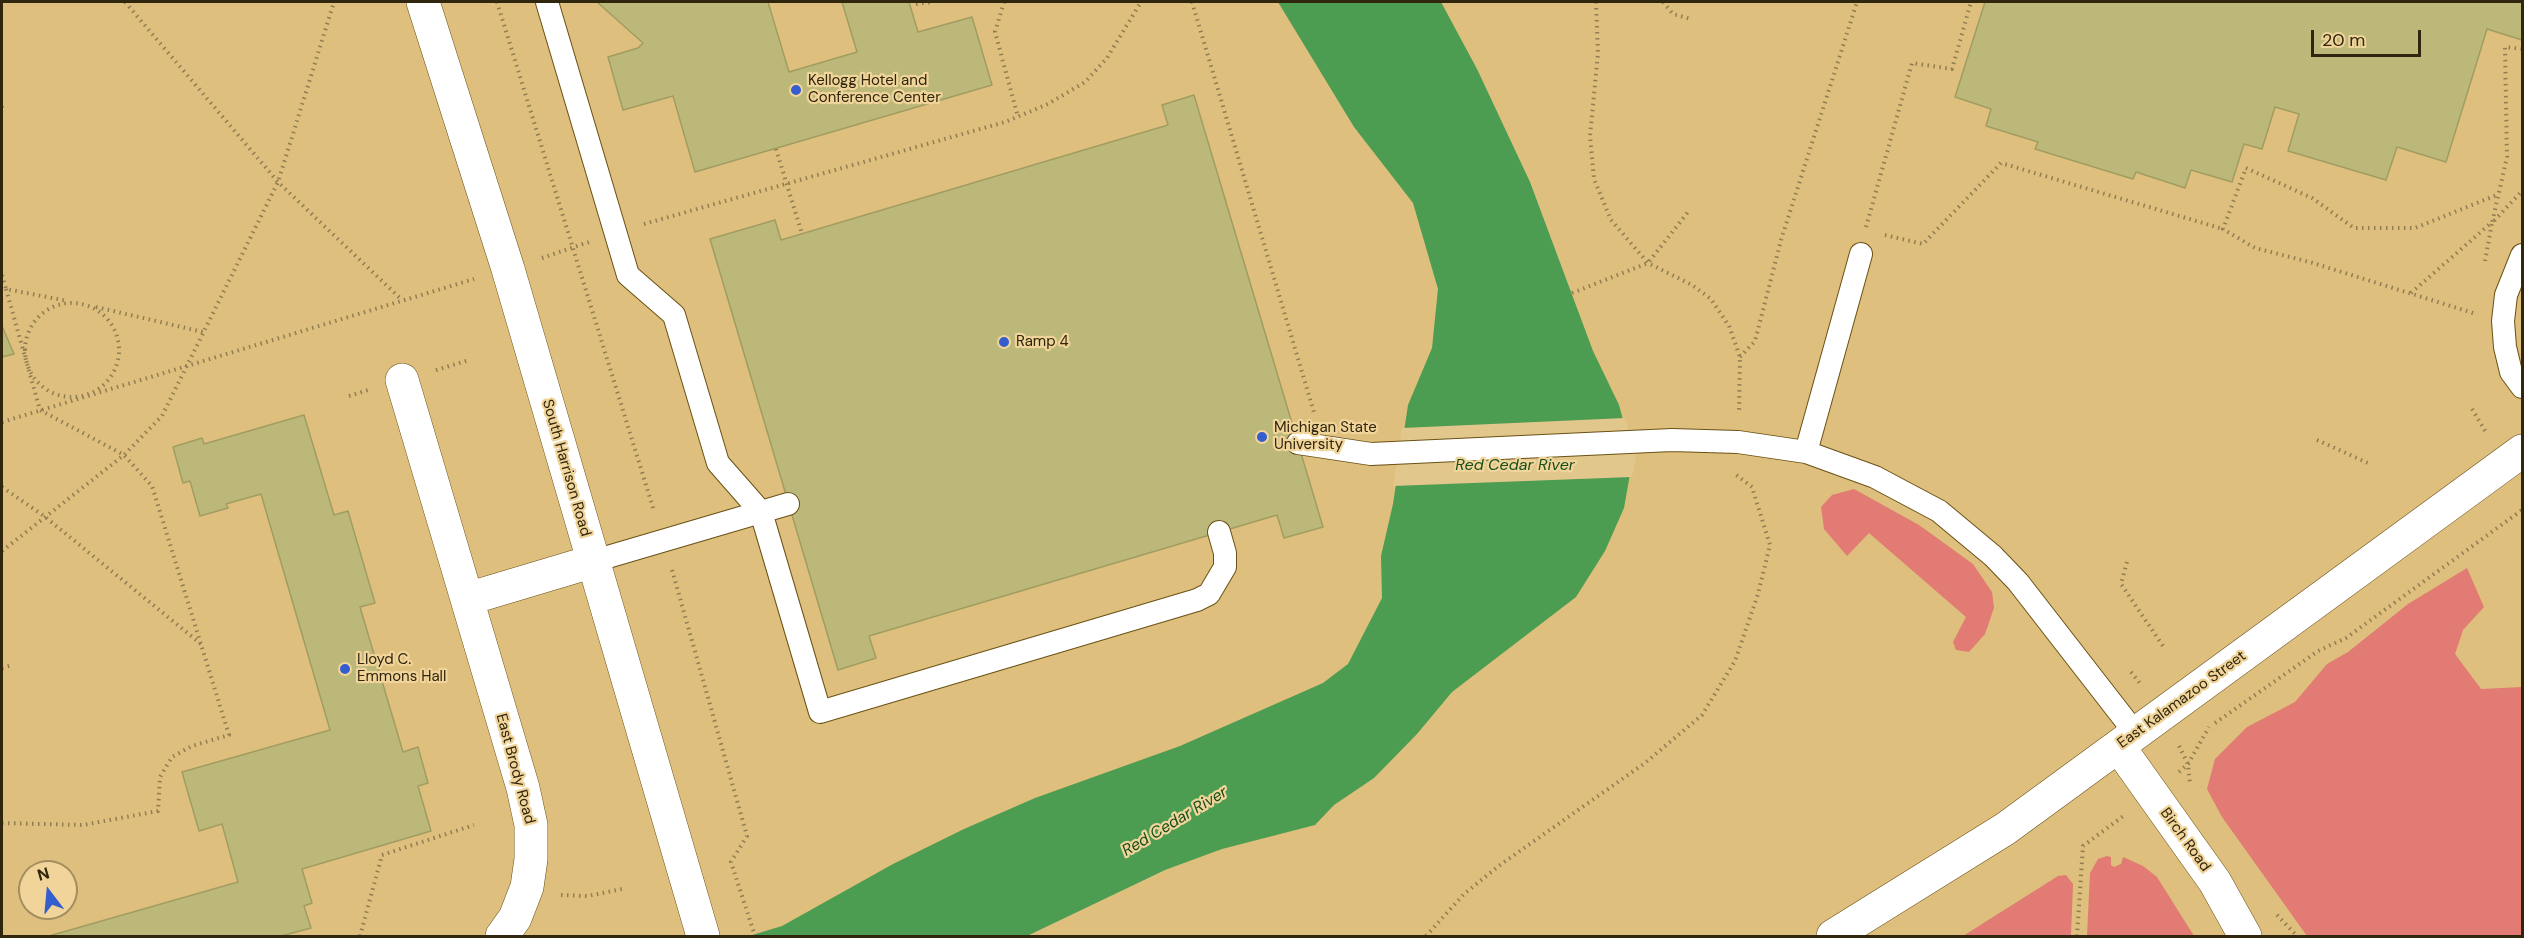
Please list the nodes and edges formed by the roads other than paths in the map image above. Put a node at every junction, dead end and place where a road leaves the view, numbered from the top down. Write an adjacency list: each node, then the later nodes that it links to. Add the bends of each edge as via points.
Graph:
1 (423, 2): 13 (street, South Harrison Road, via 506,259)
2 (547, 2): 11 (lane, via 628,275 674,315 718,463)
3 (1862, 254): 9 (lane)
4 (2523, 255): 6 (lane, via 2506,295 2503,321 2511,372)
5 (402, 380): 14 (street, East Brody Road)
6 (2523, 387)
7 (1298, 443): 9 (lane, via 1371,454 1672,440 1738,442)
8 (2523, 451): 15 (street, East Kalamazoo Street)
9 (1806, 452): 15 (lane, via 1875,477 1939,511 1993,556 2018,582)
10 (788, 504): 11 (lane)
11 (761, 512): 12 (lane, via 820,712 1197,600 1209,594 1225,567); 13 (lane)
12 (1219, 532)
13 (594, 561): 14 (street); 17 (street, South Harrison Road)
14 (467, 599): 16 (street, East Brody Road, via 531,825 527,887 515,918)
15 (2127, 741): 18 (street, East Kalamazoo Street, via 2005,829); 19 (street, Birch Road, via 2152,795 2215,882)
16 (502, 936)
17 (703, 936)
18 (1833, 936)
19 (2245, 936)

